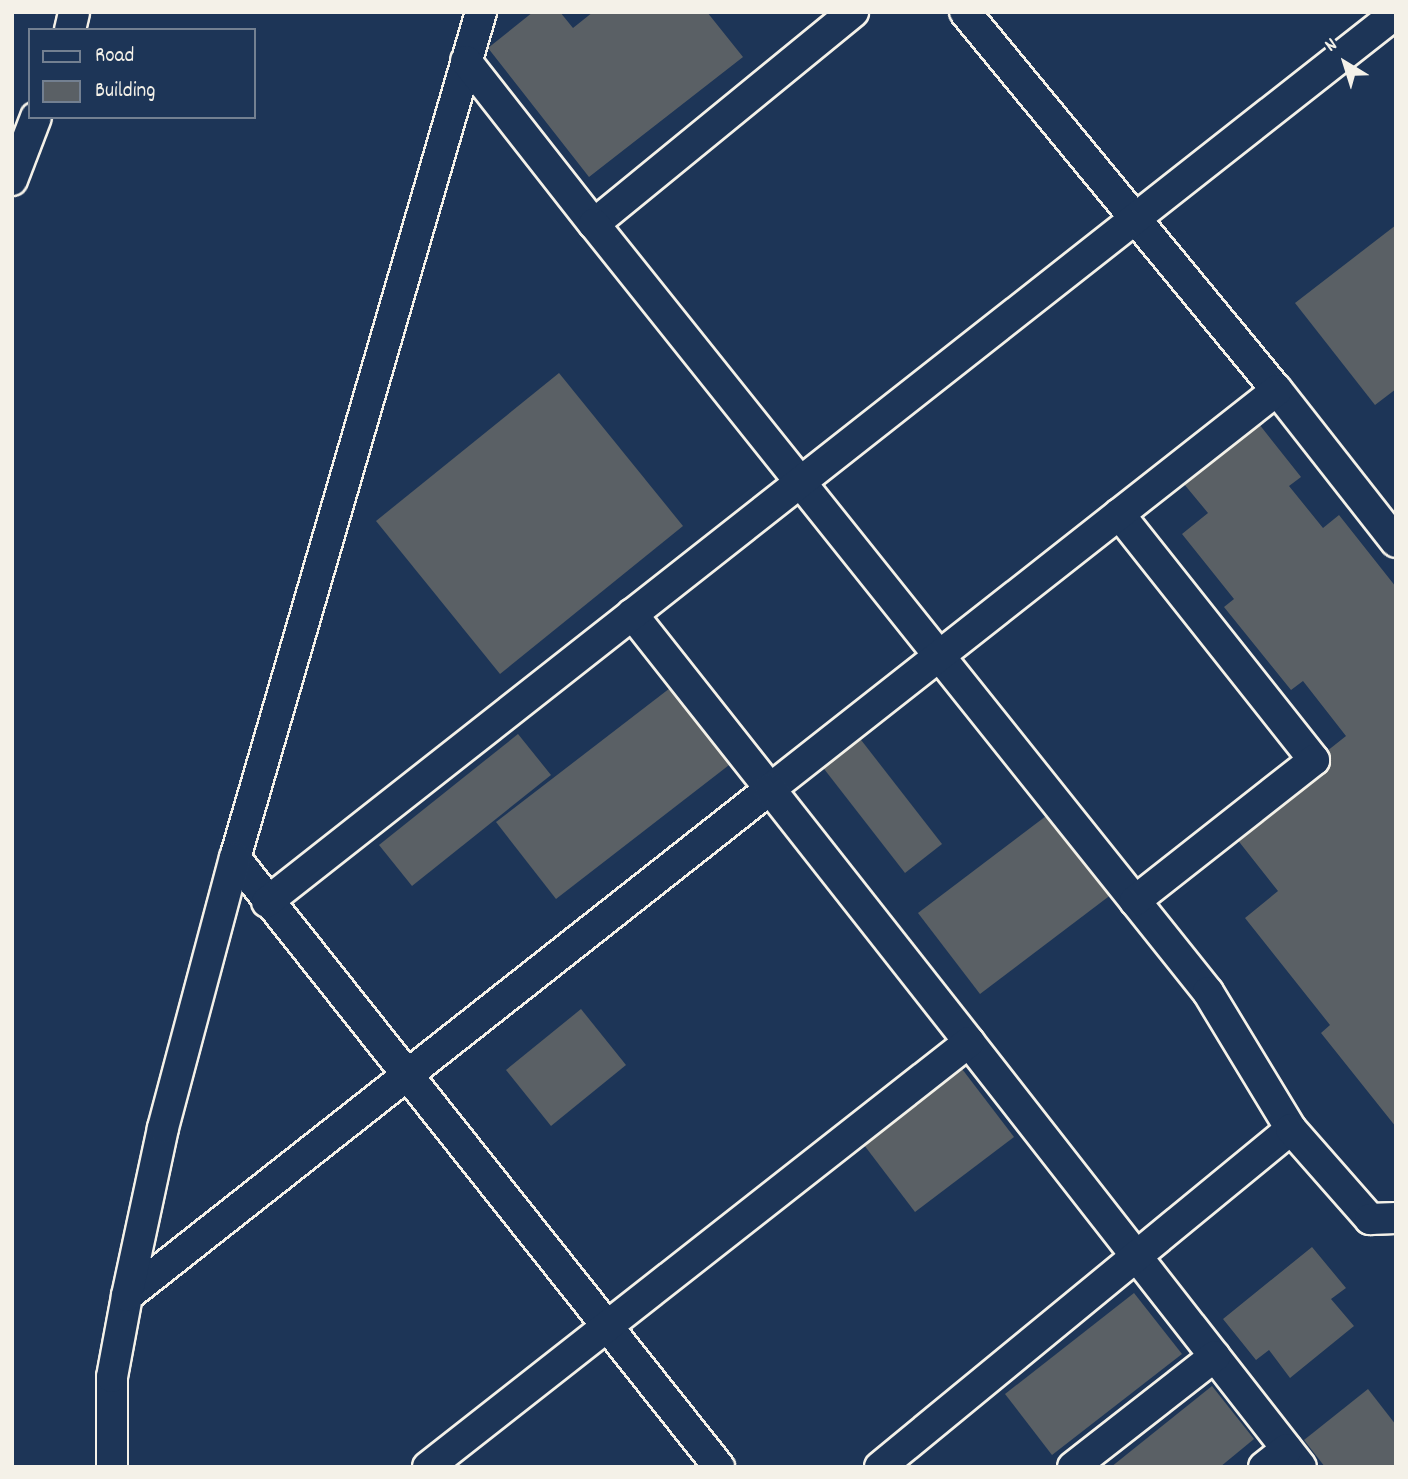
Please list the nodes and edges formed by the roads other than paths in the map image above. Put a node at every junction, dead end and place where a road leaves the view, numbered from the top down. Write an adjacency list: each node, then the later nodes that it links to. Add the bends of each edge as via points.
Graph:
1 (481, 12): 5 (lane)
2 (853, 12): 9 (lane)
3 (965, 12): 8 (lane)
4 (1388, 24): 8 (lane)
5 (466, 61): 9 (lane); 17 (lane)
6 (35, 119): 7 (lane)
7 (12, 180)
8 (1135, 218): 10 (lane); 11 (lane)
9 (594, 224): 11 (lane)
10 (1277, 390): 12 (lane); 13 (lane)
11 (800, 482): 14 (lane); 15 (lane)
12 (1119, 514): 15 (lane); 18 (lane, via 1314,760)
13 (1396, 542)
14 (632, 614): 16 (lane); 19 (lane)
15 (939, 656): 16 (lane); 18 (lane)
16 (770, 789): 20 (lane); 21 (lane)
17 (235, 858): 19 (lane); 25 (lane, via 163,1128)
18 (1135, 901): 22 (lane, via 1214,1002)
19 (267, 902): 21 (lane)
20 (969, 1042): 24 (lane); 26 (lane)
21 (406, 1075): 25 (lane); 26 (lane)
22 (1291, 1129): 23 (lane, via 1370,1219); 24 (lane)
23 (1396, 1218)
24 (1137, 1256): 27 (lane); 29 (lane)
25 (127, 1296): 30 (lane, via 112,1377)
26 (608, 1327): 31 (lane); 32 (lane)
27 (1215, 1356): 28 (lane); 33 (lane)
28 (1284, 1461)
29 (897, 1462)
30 (113, 1467)
31 (428, 1467)
32 (719, 1467)
33 (1073, 1467)

